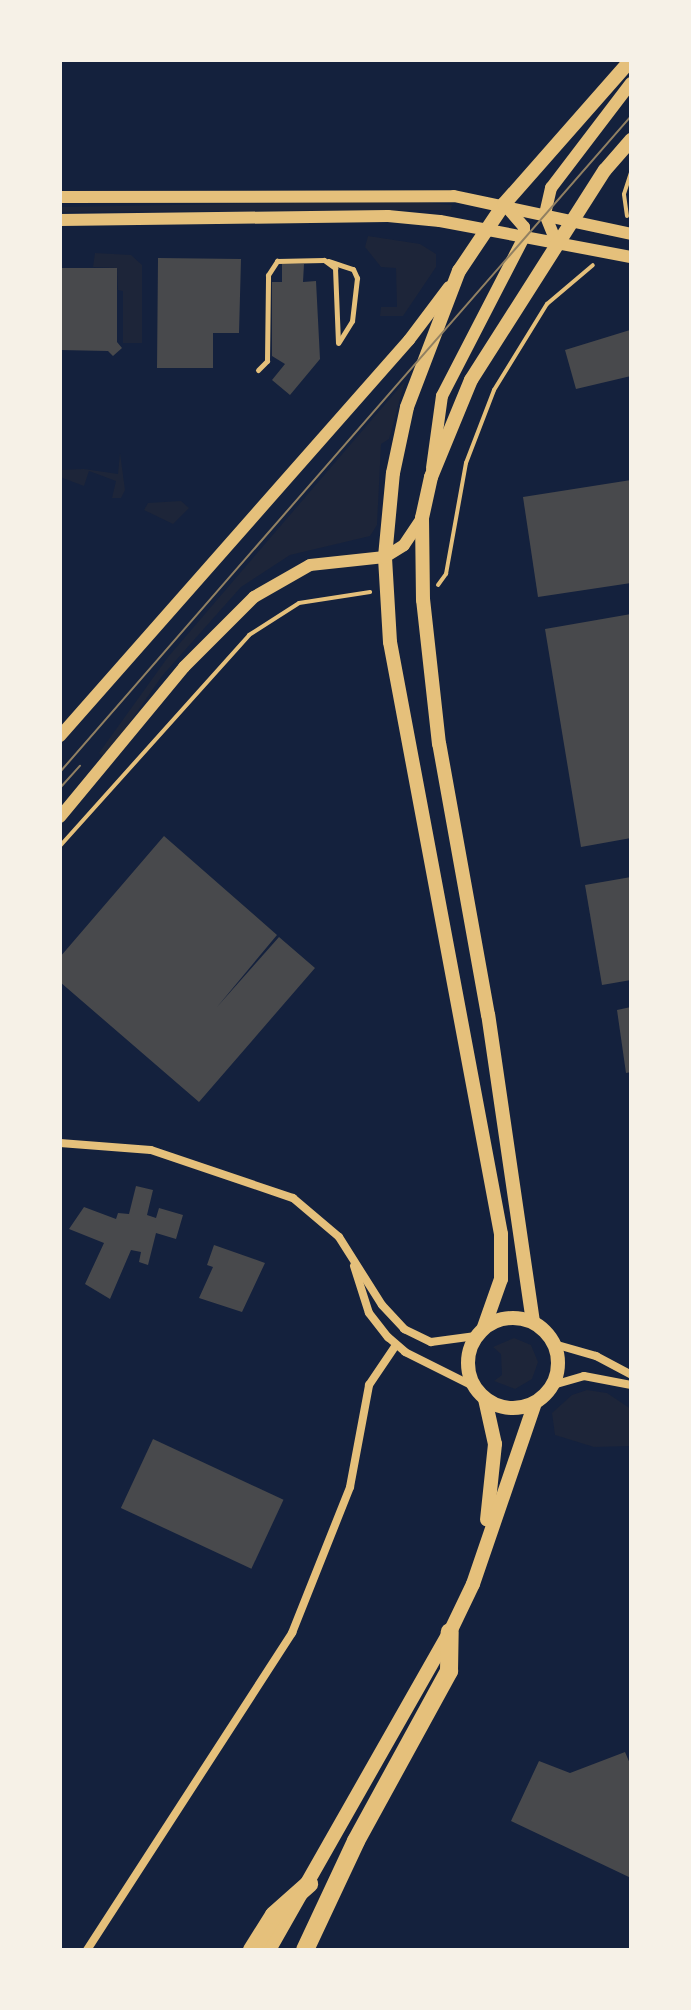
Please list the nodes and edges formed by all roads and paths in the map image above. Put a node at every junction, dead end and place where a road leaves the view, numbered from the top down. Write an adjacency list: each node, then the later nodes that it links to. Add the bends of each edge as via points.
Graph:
1 (631, 60): 5 (main road)
2 (631, 83): 6 (street, via 560,173)
3 (631, 140): 7 (main road)
4 (60, 197): 5 (street, via 389,194)
5 (504, 204): 6 (street); 9 (main road); 11 (street, via 524,227)
6 (545, 214): 7 (street); 12 (street)
7 (572, 219): 10 (street); 12 (main road)
8 (60, 220): 9 (street, via 388,216)
9 (485, 230): 11 (street); 15 (main road)
10 (631, 234)
11 (524, 237): 12 (street); 17 (street, via 442,396)
12 (557, 244): 13 (street); 17 (main road, via 471,380)
13 (631, 257)
14 (328, 261): 14 (lane, via 338,274 338,343 352,321 357,278 345,264); 16 (lane, via 284,260 269,270 267,361)
15 (459, 271): 19 (main road, via 407,407 393,473); 20 (street, via 409,340)
16 (258, 370)
17 (431, 477): 18 (main road)
18 (422, 518): 19 (street, via 404,545); 24 (main road, via 423,600 439,744 488,1015)
19 (385, 557): 21 (street, via 328,560 267,586 184,667); 25 (main road, via 394,671 482,1109 501,1234 501,1279)
20 (60, 736)
21 (60, 817)
22 (60, 1143): 23 (street, via 151,1150 272,1188 325,1222)
23 (351, 1257): 25 (street, via 404,1329 431,1342); 27 (street, via 369,1313)
24 (533, 1322): 25 (main road, via 508,1318); 26 (main road)
25 (480, 1332): 31 (main road, via 467,1361)
26 (554, 1344): 28 (street, via 596,1356); 29 (main road, via 558,1372)
27 (396, 1345): 31 (street); 37 (street, via 369,1385 349,1492 292,1633)
28 (631, 1375)
29 (553, 1385): 30 (street, via 584,1376); 33 (main road)
30 (631, 1385)
31 (473, 1386): 32 (main road)
32 (485, 1399): 33 (main road, via 509,1408); 34 (main road, via 495,1457)
33 (535, 1403): 34 (main road)
34 (481, 1560): 35 (main road)
35 (450, 1632): 36 (main road); 40 (highway, via 449,1671 360,1832)
36 (309, 1884): 38 (highway, via 274,1915); 39 (main road)
37 (87, 1950)
38 (252, 1950)
39 (269, 1950)
40 (305, 1950)

